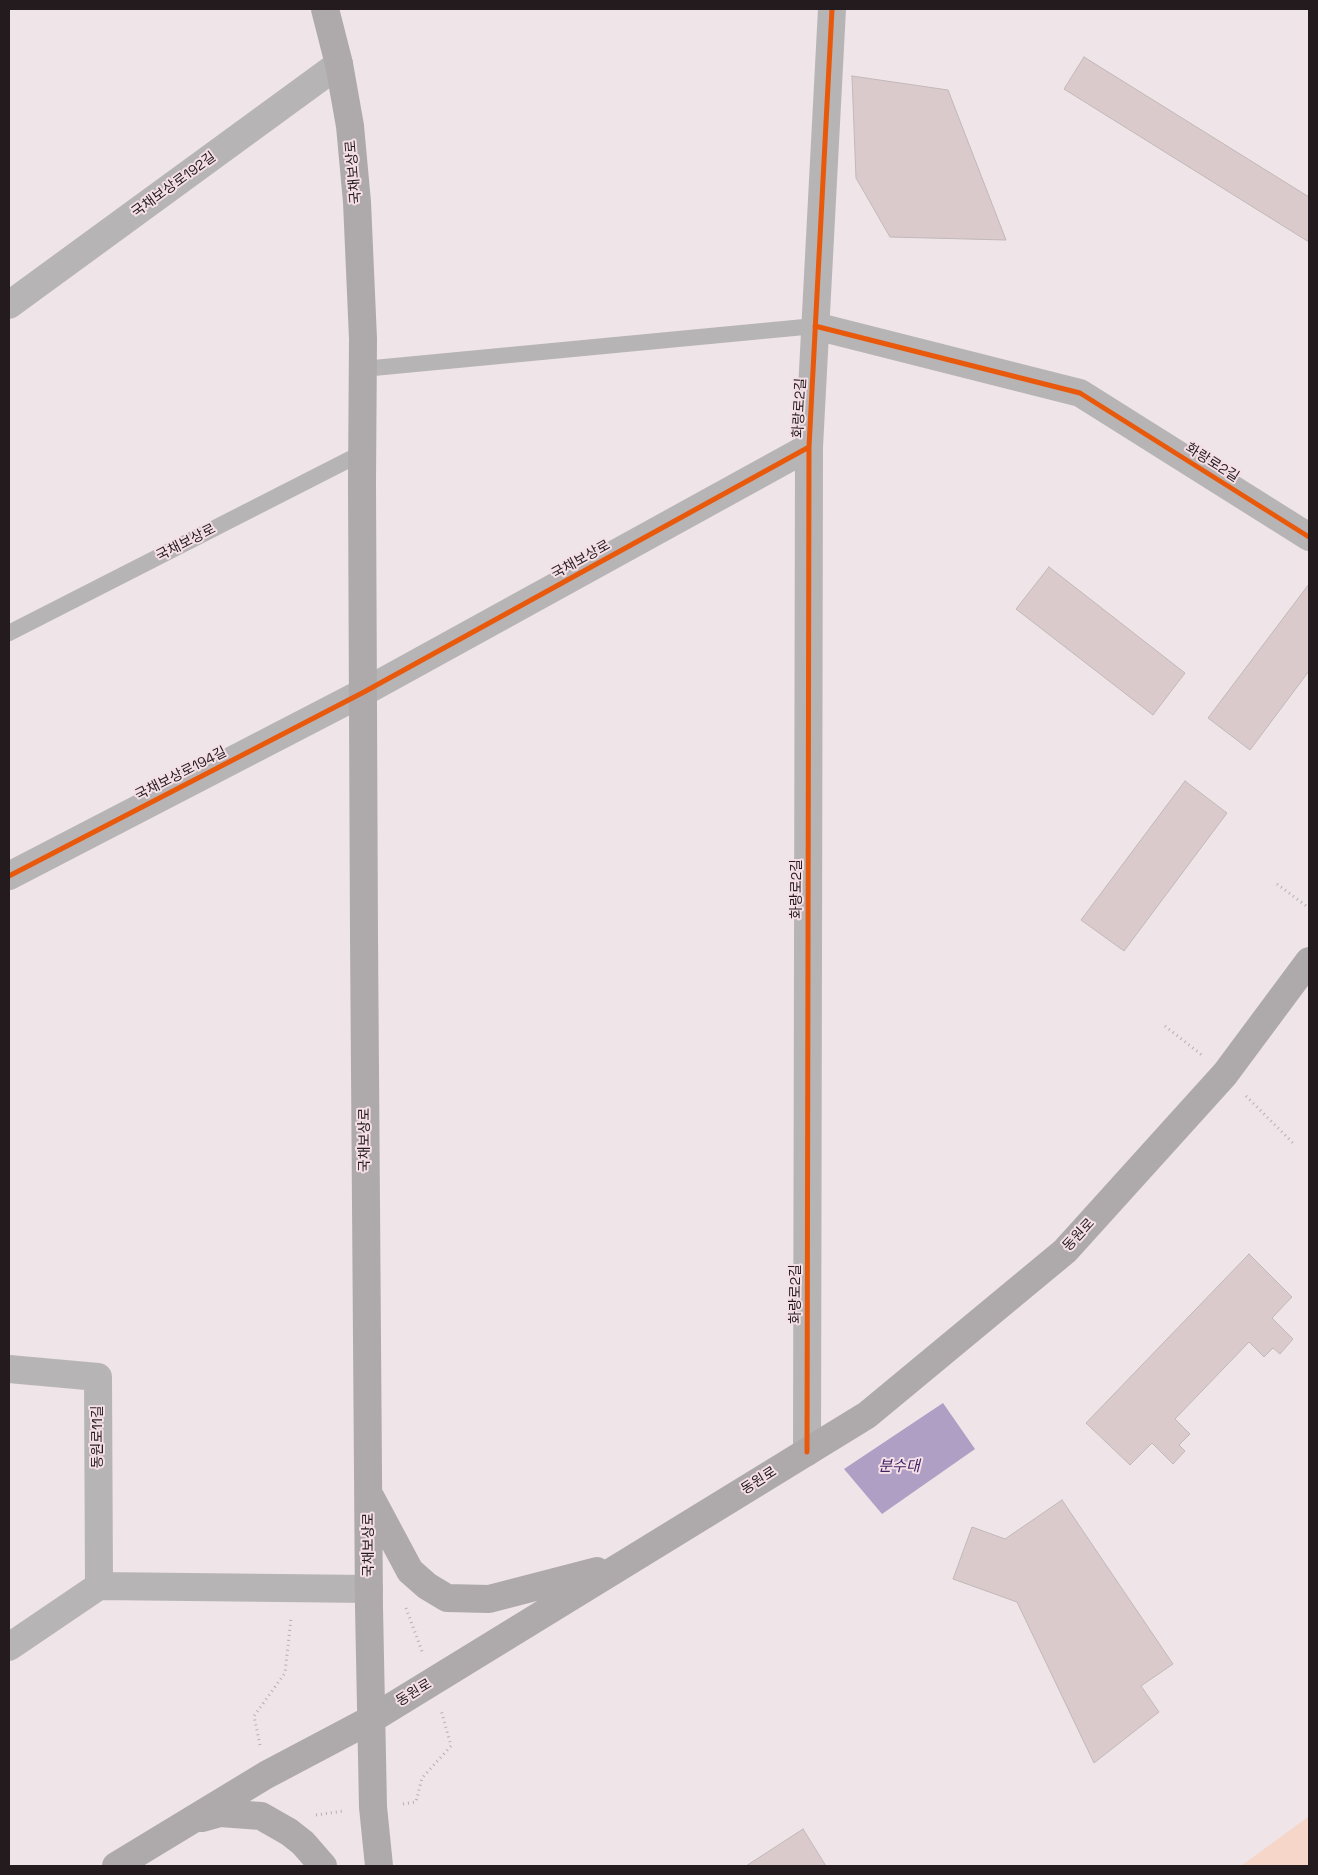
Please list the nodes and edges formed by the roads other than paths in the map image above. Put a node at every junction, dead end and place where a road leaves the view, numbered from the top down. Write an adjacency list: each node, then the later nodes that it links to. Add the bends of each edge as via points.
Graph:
1 (325, 9): 3 (main road, 국채보상로)
2 (832, 9): 5 (street, 화랑로2길)
3 (339, 64): 4 (street, 국채보상로192길); 6 (main road, 국채보상로, via 350,126 356,202)
4 (9, 306)
5 (815, 326): 6 (lane); 7 (street, 화랑로2길); 9 (street, 화랑로2길, via 1080,393)
6 (363, 369): 8 (main road, 국채보상로)
7 (809, 447): 11 (street, 국채보상로); 15 (street, 화랑로2길)
8 (362, 453): 10 (lane, 국채보상로); 11 (main road, 국채보상로)
9 (1309, 537)
10 (9, 633)
11 (364, 692): 12 (street, 국채보상로194길); 16 (main road, 국채보상로)
12 (9, 876)
13 (1307, 971): 15 (main road, 동원로, via 1225,1074 1065,1251 868,1415)
14 (9, 1369): 18 (street, 동원로11길, via 98,1377)
15 (807, 1452): 17 (main road, 동원로)
16 (368, 1494): 17 (main road, via 410,1571 447,1598 489,1599); 19 (main road, 국채보상로)
17 (625, 1564): 21 (main road, 동원로)
18 (99, 1586): 19 (street, 국채보상로); 20 (street)
19 (369, 1589): 21 (main road, 국채보상로)
20 (9, 1647)
21 (370, 1720): 22 (main road, 동원로, via 266,1775); 25 (main road, 국채보상로)
22 (191, 1820): 23 (main road, 동원로); 24 (main road, via 220,1814 260,1816 303,1843)
23 (116, 1866)
24 (323, 1866)
25 (379, 1866)

